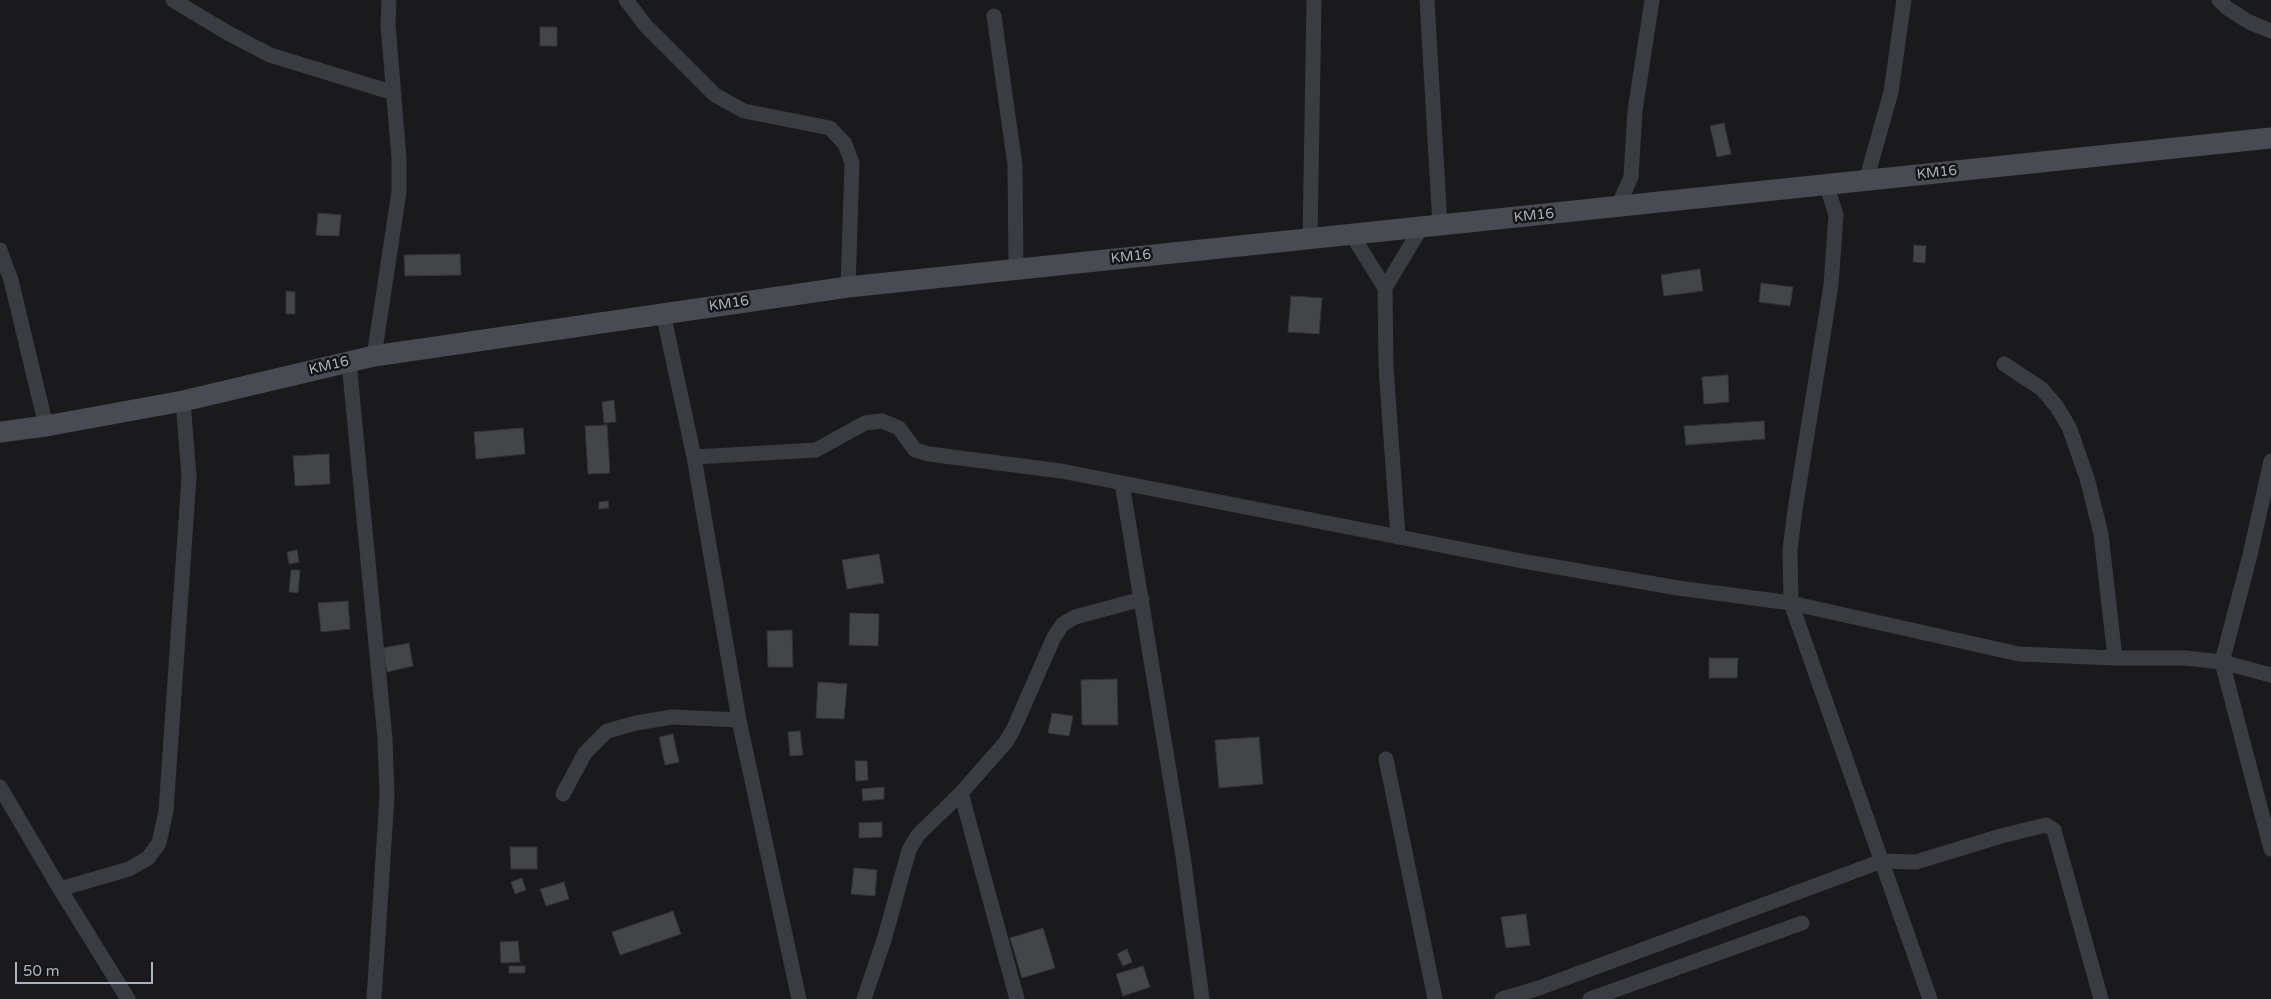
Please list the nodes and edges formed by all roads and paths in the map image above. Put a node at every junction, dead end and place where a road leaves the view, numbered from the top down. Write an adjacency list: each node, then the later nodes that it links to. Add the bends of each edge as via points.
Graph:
1 (174, 0): 11 (street, via 270,56)
2 (389, 0): 11 (street)
3 (626, 0): 21 (street, via 646,26 715,94 744,111 830,128 845,144 852,163)
4 (1314, 0): 18 (street)
5 (1427, 0): 16 (street)
6 (1652, 0): 15 (street, via 1635,111 1631,177)
7 (1904, 0): 13 (street, via 1891,92)
8 (2219, 0): 10 (street, via 2249,22)
9 (994, 16): 20 (street, via 1016,165)
10 (2271, 31)
11 (394, 93): 24 (street, via 399,192)
12 (2271, 138): 13 (street, KM16)
13 (1866, 180): 14 (street, KM16)
14 (1827, 186): 15 (street, KM16); 35 (street, via 1836,215 1831,285 1795,510 1790,550)
15 (1617, 208): 16 (street, KM16)
16 (1431, 227): 17 (street, KM16); 22 (street)
17 (1352, 234): 18 (street, KM16); 22 (street)
18 (1310, 239): 20 (street, KM16)
19 (0, 250): 28 (street, via 11,280)
20 (1016, 268): 21 (street, KM16)
21 (848, 287): 23 (street, KM16)
22 (1385, 288): 33 (street, via 1386,367)
23 (663, 313): 24 (street, KM16); 30 (street)
24 (374, 356): 25 (street, KM16)
25 (349, 362): 27 (street, KM16); 49 (street, via 385,738 387,796)
26 (2004, 364): 36 (street, via 2042,390 2069,427 2087,478 2101,534)
27 (183, 401): 28 (street, KM16); 46 (street, via 189,477 166,811 159,843 148,858 128,868)
28 (46, 426): 29 (street, KM16)
29 (0, 432)
30 (694, 457): 32 (street, via 816,450 865,423 882,421 899,428 915,450 929,454 1061,471); 39 (street)
31 (2271, 461): 37 (street)
32 (1122, 483): 33 (street); 34 (street)
33 (1398, 537): 35 (street, via 1678,588)
34 (1142, 599): 42 (street, via 1103,608 1063,624 1006,742); 53 (street)
35 (1791, 603): 36 (street, via 2020,654); 45 (street)
36 (2115, 658): 37 (street, via 2185,658)
37 (2222, 662): 38 (street); 44 (street)
38 (2271, 675)
39 (739, 720): 43 (street, via 672,717 607,731 585,753); 50 (street)
40 (1386, 759): 54 (street)
41 (0, 787): 46 (street)
42 (961, 792): 51 (street, via 918,835 909,850); 52 (street)
43 (563, 794)
44 (2271, 849)
45 (1882, 861): 55 (street); 57 (street); 58 (street, via 1916,862 2001,836 2051,827)
46 (60, 889): 48 (street)
47 (1802, 923): 56 (street)
48 (128, 999)
49 (374, 999)
50 (798, 999)
51 (864, 999)
52 (1017, 999)
53 (1202, 999)
54 (1436, 999)
55 (1502, 999)
56 (1590, 999)
57 (1930, 999)
58 (2100, 999)

